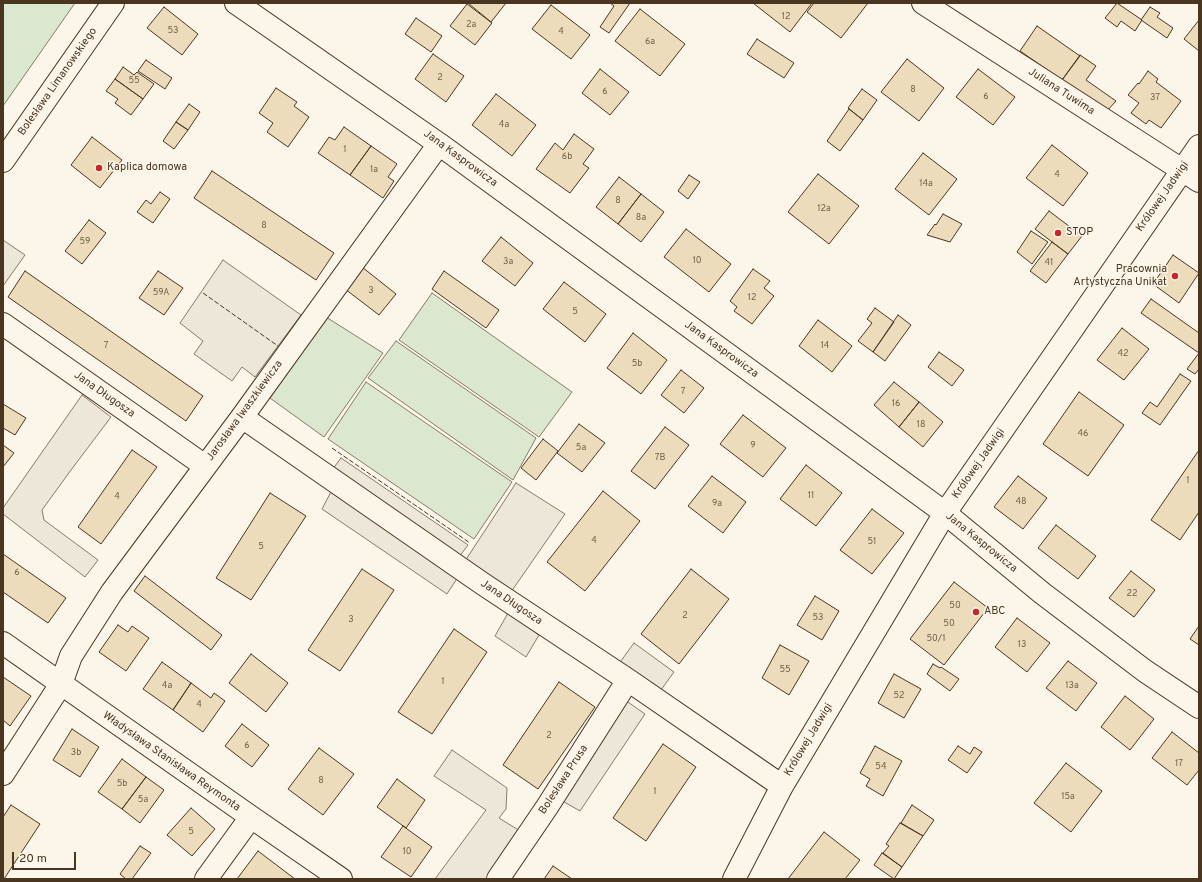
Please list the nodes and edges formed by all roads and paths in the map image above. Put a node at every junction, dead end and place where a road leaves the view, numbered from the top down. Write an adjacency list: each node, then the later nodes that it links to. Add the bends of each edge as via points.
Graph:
1 (113, 3): 6 (street, Bolesława Limanowskiego)
2 (236, 3): 4 (street, Jana Kasprowicza)
3 (923, 3): 7 (street, Juliana Tuwima)
4 (439, 144): 9 (street, Jarosława Iwaszkiewicza); 11 (street, Jana Kasprowicza)
5 (1199, 146): 7 (street, Królowej Jadwigi)
6 (3, 162)
7 (1190, 175): 11 (street, Królowej Jadwigi)
8 (3, 324): 10 (street, Jana Długosza)
9 (242, 417): 10 (street, Jarosława Iwaszkiewicza); 13 (street, Jana Długosza, via 483,584)
10 (205, 466): 14 (street, Jarosława Iwaszkiewicza, via 112,592 71,656)
11 (945, 513): 15 (street, Jana Kasprowicza, via 1048,598 1145,671); 17 (street, Królowej Jadwigi)
12 (3, 643): 14 (street, Władysława Stanisława Reymonta)
13 (628, 680): 17 (street, Jana Długosza); 21 (street, Bolesława Prusa)
14 (61, 684): 16 (street, Jarosława Iwaszkiewicza); 18 (street, Władysława Stanisława Reymonta)
15 (1199, 707)
16 (3, 774)
17 (782, 786): 22 (street, Królowej Jadwigi)
18 (251, 818): 19 (street); 20 (street, Władysława Stanisława Reymonta)
19 (206, 879)
20 (341, 879)
21 (498, 879)
22 (734, 879)

